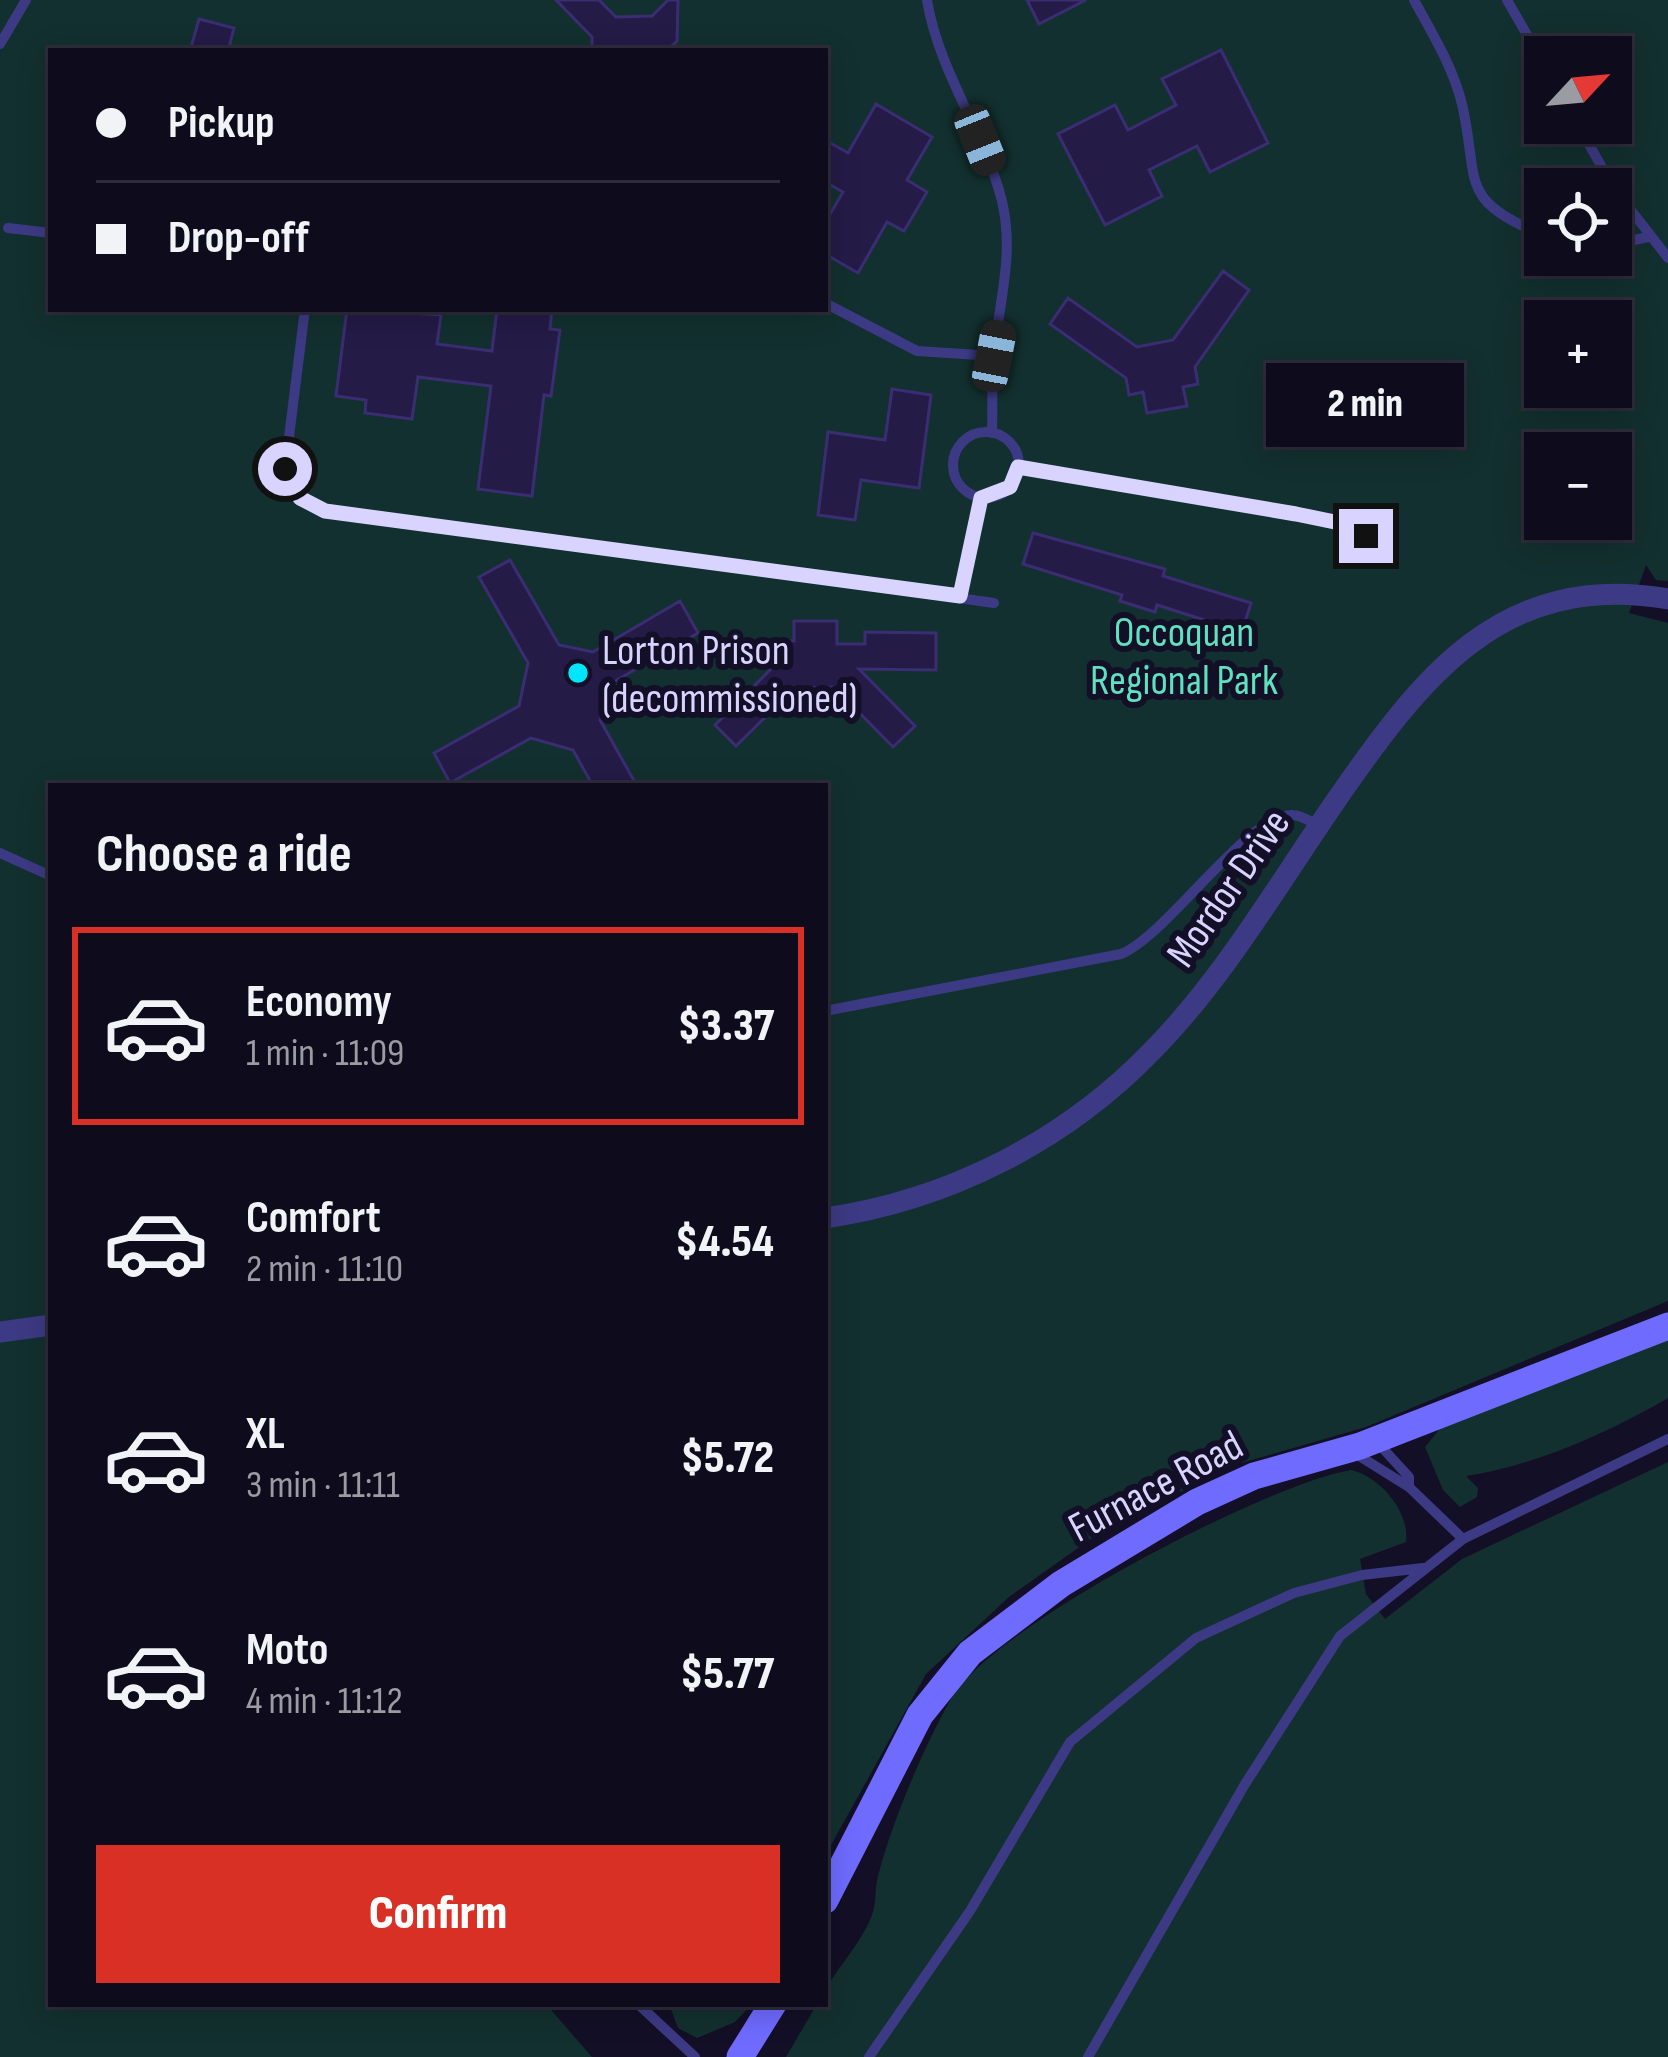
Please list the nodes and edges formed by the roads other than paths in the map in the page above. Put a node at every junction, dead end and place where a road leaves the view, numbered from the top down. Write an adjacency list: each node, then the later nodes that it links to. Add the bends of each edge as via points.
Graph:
1 (26, 0): 6 (lane)
2 (927, 0): 16 (lane, via 1007,230 1008,282)
3 (1414, 0): 8 (lane, via 1462,104 1476,189 1498,214)
4 (1507, 0): 5 (lane)
5 (1528, 36)
6 (0, 44)
7 (1590, 144): 11 (lane)
8 (1524, 226)
9 (8, 228): 10 (lane)
10 (48, 232)
11 (1648, 237): 12 (lane); 13 (lane)
12 (1632, 240)
13 (1668, 258)
14 (828, 305): 16 (lane, via 917,352)
15 (305, 312): 21 (lane, via 285,469 292,489 313,507)
16 (994, 356): 17 (lane)
17 (992, 433): 18 (lane, via 1009,442); 19 (lane, via 963,441 953,460 956,480)
18 (1018, 467): 19 (lane, via 1010,487); 20 (lane, via 1317,518 1359,527)
19 (981, 498): 21 (lane)
20 (1366, 536)
21 (960, 596): 23 (lane)
22 (1668, 599): 24 (street, Mordor Drive, via 1574,597 1483,634 1399,710)
23 (994, 603)
24 (1319, 826): 27 (lane, via 1295,814 1278,818 1121,954); 28 (street, Mordor Drive, via 1180,1022 1080,1114 976,1175)
25 (0, 853): 26 (lane)
26 (48, 875)
27 (828, 1010)
28 (828, 1217)
29 (48, 1325): 31 (street)
30 (1668, 1326): 33 (main road, Furnace Road)
31 (0, 1332)
32 (1668, 1438): 35 (lane)
33 (1362, 1445): 34 (lane); 34 (lane, via 1409,1477); 37 (main road, Furnace Road, via 1197,1502 995,1632 920,1715)
34 (1408, 1486): 35 (lane)
35 (1463, 1539): 36 (lane)
36 (1426, 1568): 42 (lane, via 1294,1593 1196,1639 1070,1742 958,1930); 43 (lane, via 1330,1650)
37 (828, 1894)
38 (641, 2007): 40 (lane)
39 (771, 2007): 41 (main road)
40 (694, 2057)
41 (740, 2057)
42 (869, 2057)
43 (1088, 2057)

